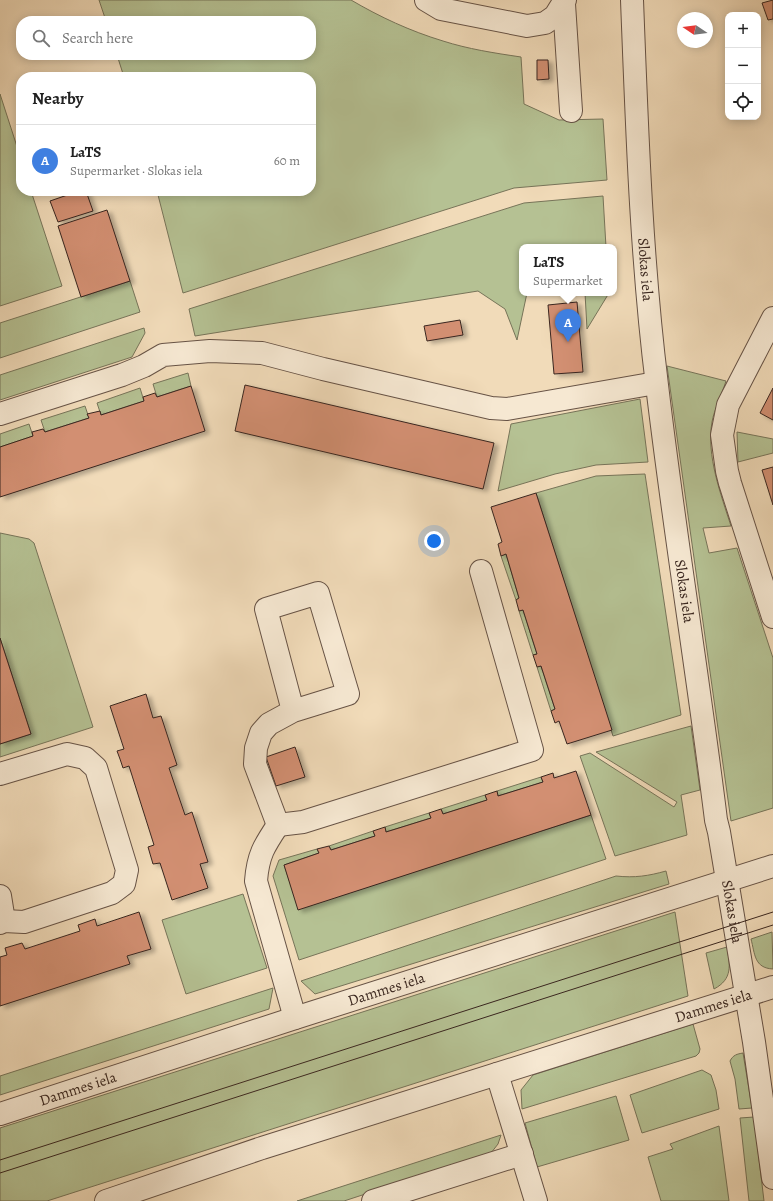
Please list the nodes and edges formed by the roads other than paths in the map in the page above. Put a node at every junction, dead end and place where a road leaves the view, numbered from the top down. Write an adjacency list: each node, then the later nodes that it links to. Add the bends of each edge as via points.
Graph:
1 (426, 0): 3 (street, via 441,9 527,26 545,23 555,16)
2 (632, 0): 6 (street, Slokas iela, via 640,186)
3 (565, 2): 4 (street)
4 (570, 111)
5 (773, 318): 9 (street, via 728,405 722,435 730,483)
6 (656, 383): 7 (street, via 507,409 491,408 262,353 210,351 163,355 122,374); 14 (street, Slokas iela)
7 (0, 414)
8 (482, 571): 12 (street, via 532,750 303,822)
9 (773, 617)
10 (293, 712): 10 (street, via 266,609 318,593 348,694); 12 (street, via 269,724 261,733 256,748 255,764)
11 (0, 774): 16 (street, via 67,754 85,758 96,768 127,870 124,884 112,893 24,922)
12 (278, 825): 19 (street, via 263,848 257,864 256,881)
13 (773, 866): 14 (street, Dammes iela)
14 (726, 881): 18 (street, Slokas iela); 19 (street, Dammes iela)
15 (0, 896): 16 (street)
16 (2, 922)
17 (773, 987): 18 (street, Dammes iela)
18 (746, 996): 20 (street, Dammes iela); 21 (street, Slokas iela)
19 (295, 1018): 22 (street, Dammes iela)
20 (498, 1074): 23 (street); 25 (street, Dammes iela, via 262,1148)
21 (766, 1078): 24 (street, Slokas iela)
22 (0, 1114)
23 (522, 1154): 26 (street); 27 (street)
24 (773, 1178)
25 (106, 1201)
26 (373, 1201)
27 (536, 1201)

